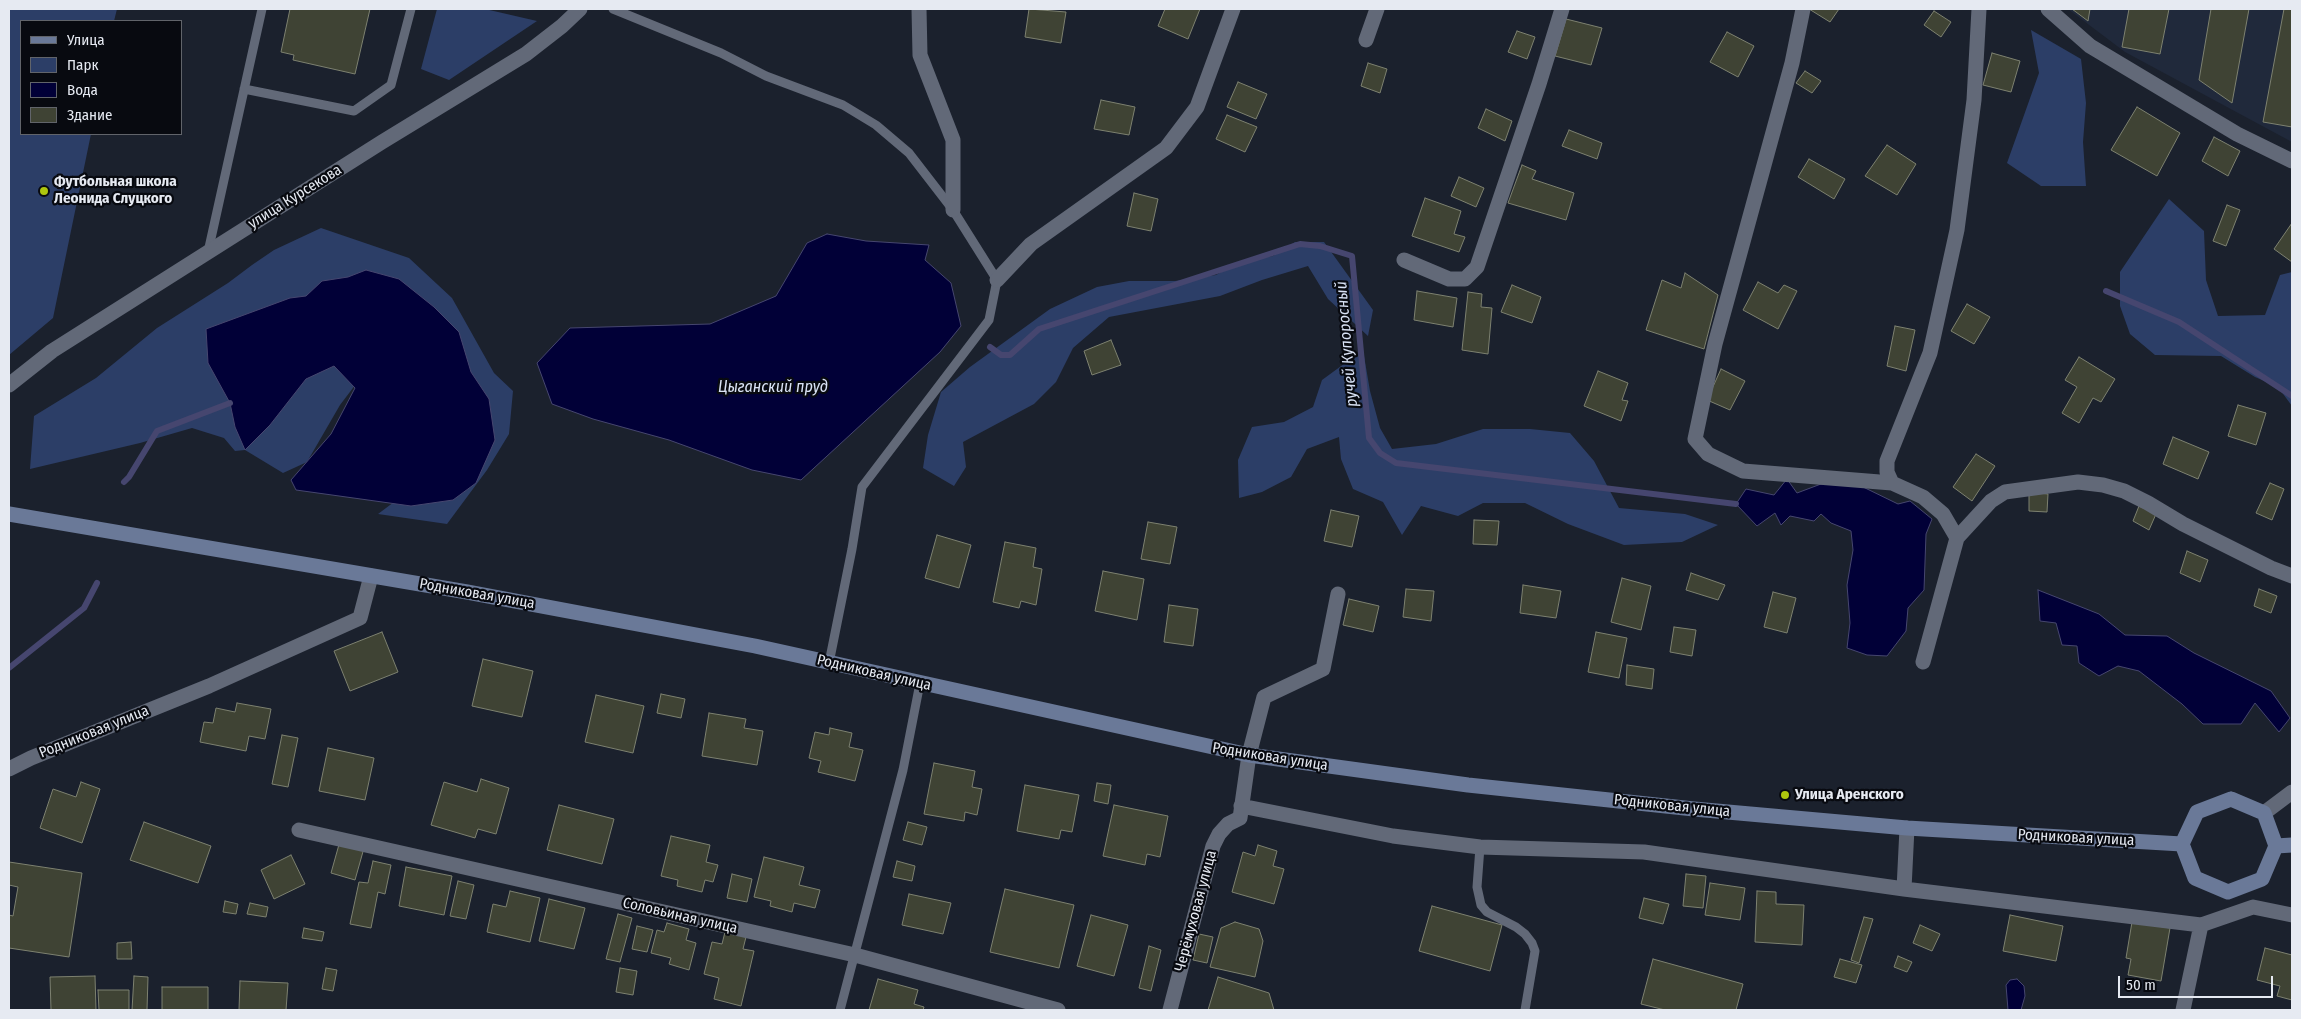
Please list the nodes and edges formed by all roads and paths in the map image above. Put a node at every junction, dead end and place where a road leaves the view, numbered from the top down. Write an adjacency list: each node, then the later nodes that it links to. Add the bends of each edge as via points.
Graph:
1 (262, 9): 13 (lane)
2 (411, 9): 13 (lane, via 391,85 354,111)
3 (580, 9): 16 (street, улица Курсекова, via 526,54)
4 (613, 9): 15 (lane, via 721,53 766,76 844,105 876,125 910,153)
5 (919, 9): 15 (street, via 920,55 953,140)
6 (1233, 9): 18 (street, via 1197,107 1166,148 1030,244)
7 (1377, 9): 12 (street)
8 (1562, 9): 17 (street, via 1477,266 1465,279 1449,279)
9 (1803, 9): 20 (street, via 1792,63 1715,344 1695,439 1708,454 1743,471)
10 (1979, 9): 20 (street, via 1974,100 1957,230 1930,353 1887,461)
11 (2048, 9): 14 (street, via 2090,46 2237,134)
12 (1366, 40)
13 (244, 89): 16 (lane)
14 (2292, 161)
15 (953, 210): 18 (lane)
16 (208, 252): 19 (street, улица Курсекова, via 52,351)
17 (1404, 260)
18 (997, 280): 27 (lane, via 989,320 862,487)
19 (9, 385)
20 (1892, 483): 22 (street, via 1923,497 1937,508)
21 (9, 514): 23 (main road, Родниковая улица)
22 (1957, 538): 24 (street, via 1991,501 2005,492 2078,482 2124,492 2270,568); 26 (street)
23 (371, 576): 27 (main road, Родниковая улица); 30 (street, Родниковая улица, via 360,618 209,686)
24 (2292, 576)
25 (1338, 594): 29 (street, Черёмуховая улица, via 1323,669 1264,697)
26 (1923, 662)
27 (829, 663): 28 (main road, Родниковая улица)
28 (920, 684): 29 (main road, Родниковая улица); 45 (lane, via 903,770)
29 (1249, 755): 32 (street, Черёмуховая улица); 34 (main road, Родниковая улица, via 1468,785)
30 (9, 769)
31 (2292, 792): 33 (street)
32 (1241, 806): 39 (street, via 1393,836); 48 (street, Черёмуховая улица, via 1240,818 1228,824 1213,846)
33 (2264, 813): 36 (main road, via 2231,799 2222,802 2197,812); 38 (main road)
34 (1907, 828): 36 (main road, Родниковая улица); 40 (street)
35 (300, 830): 45 (street, Соловьиная улица)
36 (2182, 844): 41 (main road, via 2195,878)
37 (2292, 845): 38 (main road)
38 (2276, 846): 41 (main road, via 2262,879)
39 (1480, 847): 40 (street, via 1644,852); 49 (lane, via 1477,887 1481,905 1487,912 1525,934 1535,951)
40 (1904, 889): 44 (street)
41 (2228, 892): 42 (street)
42 (2232, 914): 43 (street, via 2253,907); 44 (street)
43 (2292, 915)
44 (2201, 925): 50 (street)
45 (855, 956): 46 (lane); 47 (street, Соловьиная улица)
46 (840, 1010)
47 (1058, 1010)
48 (1170, 1010)
49 (1525, 1010)
50 (2184, 1010)

